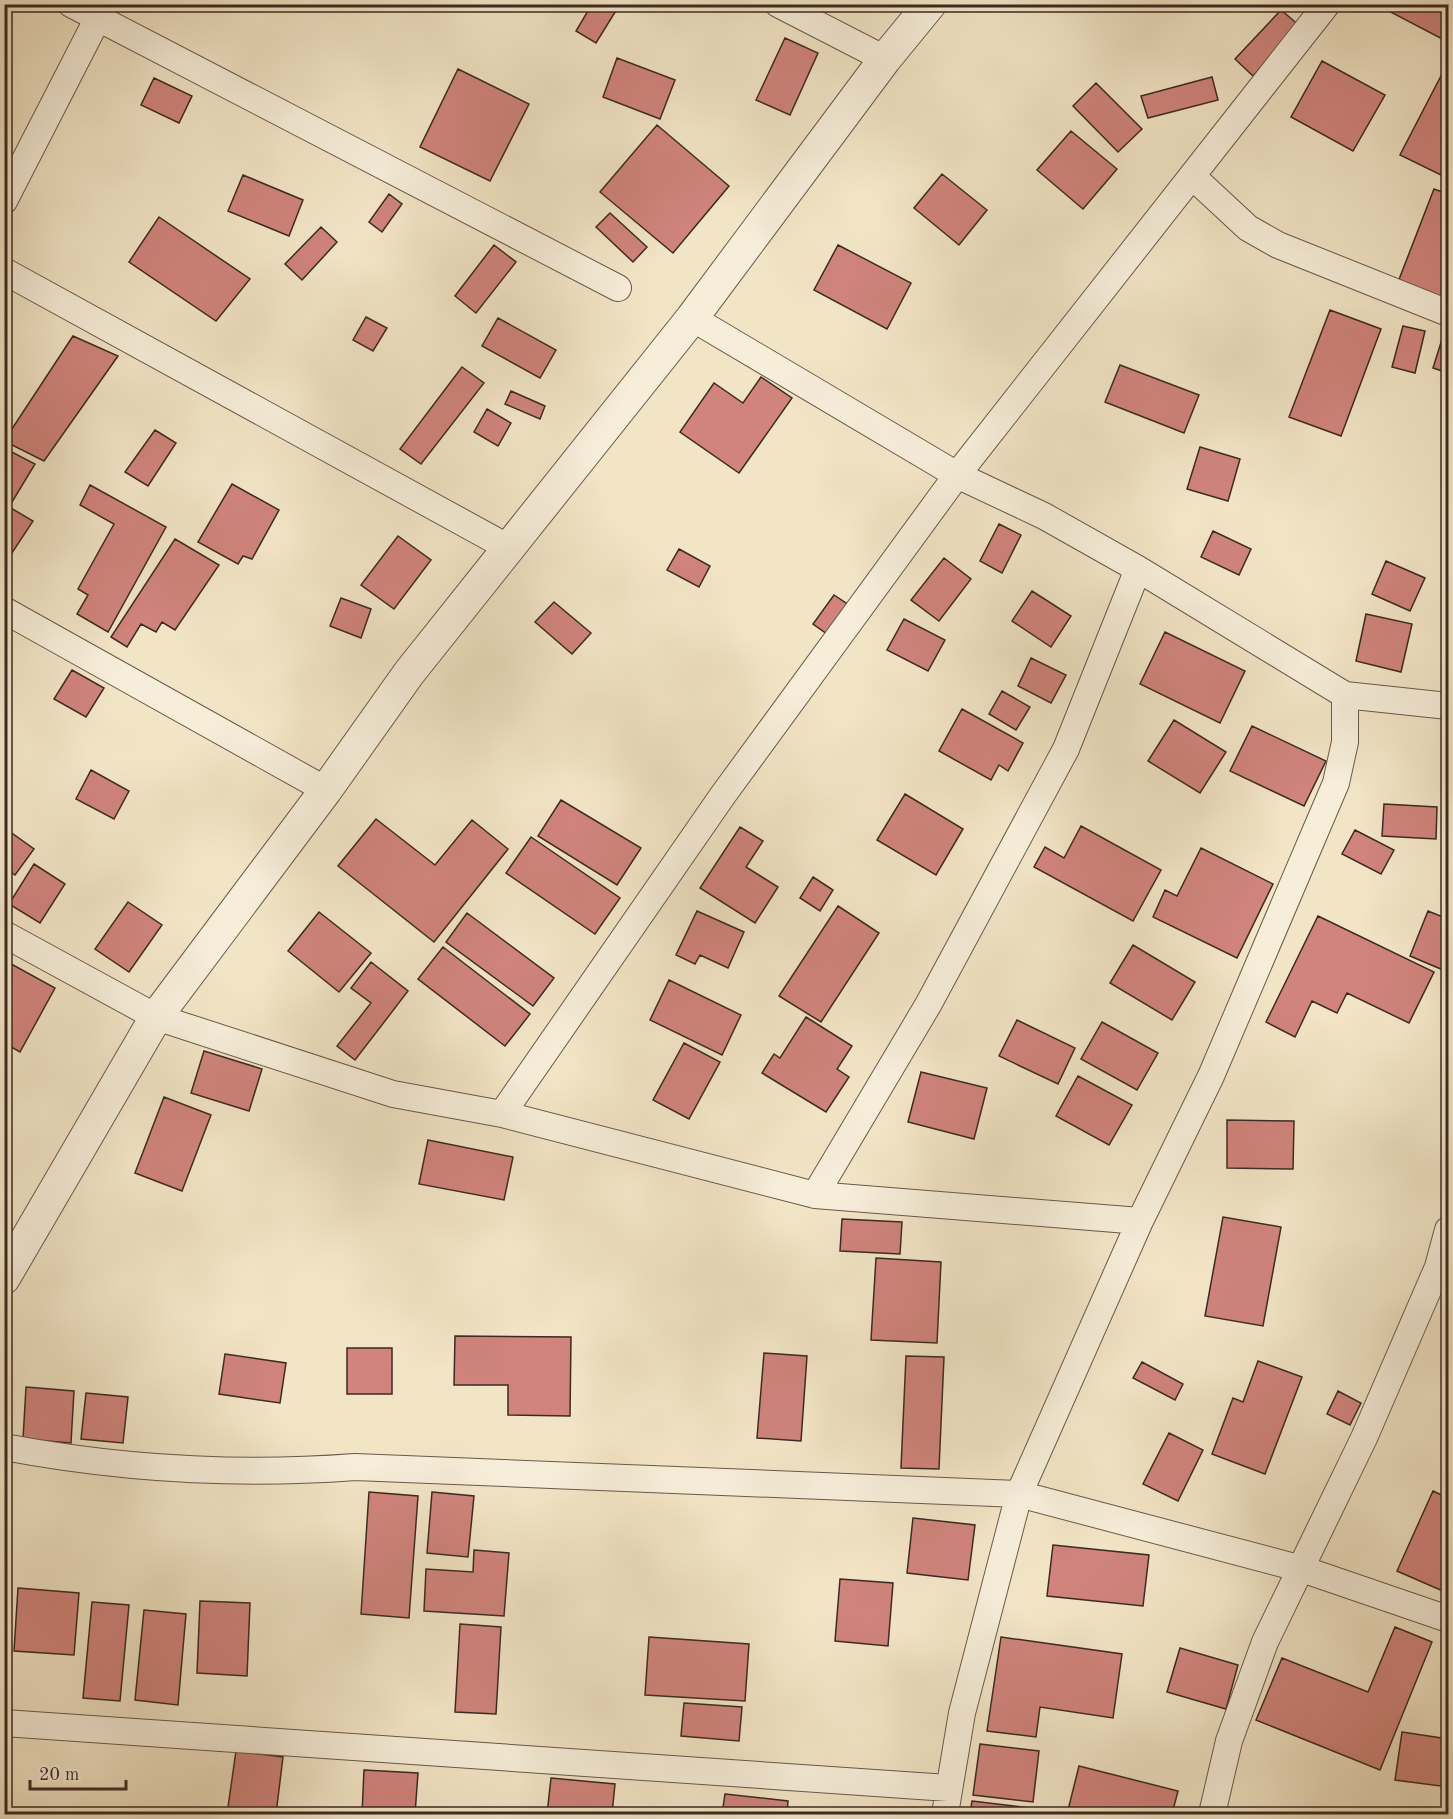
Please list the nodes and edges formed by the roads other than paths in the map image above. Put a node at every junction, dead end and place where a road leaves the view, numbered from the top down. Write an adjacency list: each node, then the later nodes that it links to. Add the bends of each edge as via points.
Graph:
1 (71, 4): 5 (street)
2 (778, 4): 6 (street)
3 (930, 4): 6 (street)
4 (1327, 4): 7 (street)
5 (102, 11): 8 (street); 10 (street)
6 (885, 59): 12 (street)
7 (1192, 176): 11 (street, via 1248,228 1278,245); 13 (street)
8 (4, 201)
9 (4, 271): 14 (street)
10 (618, 288)
11 (1449, 313)
12 (692, 318): 13 (street); 14 (street)
13 (957, 476): 15 (street, via 1044,516); 22 (street, via 723,795)
14 (509, 548): 19 (street, via 409,674)
15 (1138, 569): 17 (street); 23 (street, via 1066,749 928,1005)
16 (4, 610): 19 (street)
17 (1345, 695): 18 (street); 24 (street, via 1345,742 1336,783 1211,1076)
18 (1449, 706)
19 (326, 790): 21 (street)
20 (4, 934): 21 (street)
21 (156, 1017): 22 (street, via 393,1094); 26 (street)
22 (502, 1114): 23 (street)
23 (815, 1195): 24 (street)
24 (1140, 1221): 28 (street)
25 (1449, 1230): 29 (street, via 1438,1267 1364,1438)
26 (4, 1278)
27 (4, 1448): 28 (street, via 156,1469 257,1472 355,1467)
28 (1019, 1494): 29 (street); 32 (street, via 962,1713)
29 (1302, 1569): 30 (street); 34 (street, via 1265,1642 1229,1741)
30 (1449, 1619)
31 (4, 1723): 32 (street)
32 (948, 1788): 33 (street)
33 (945, 1815)
34 (1212, 1815)

